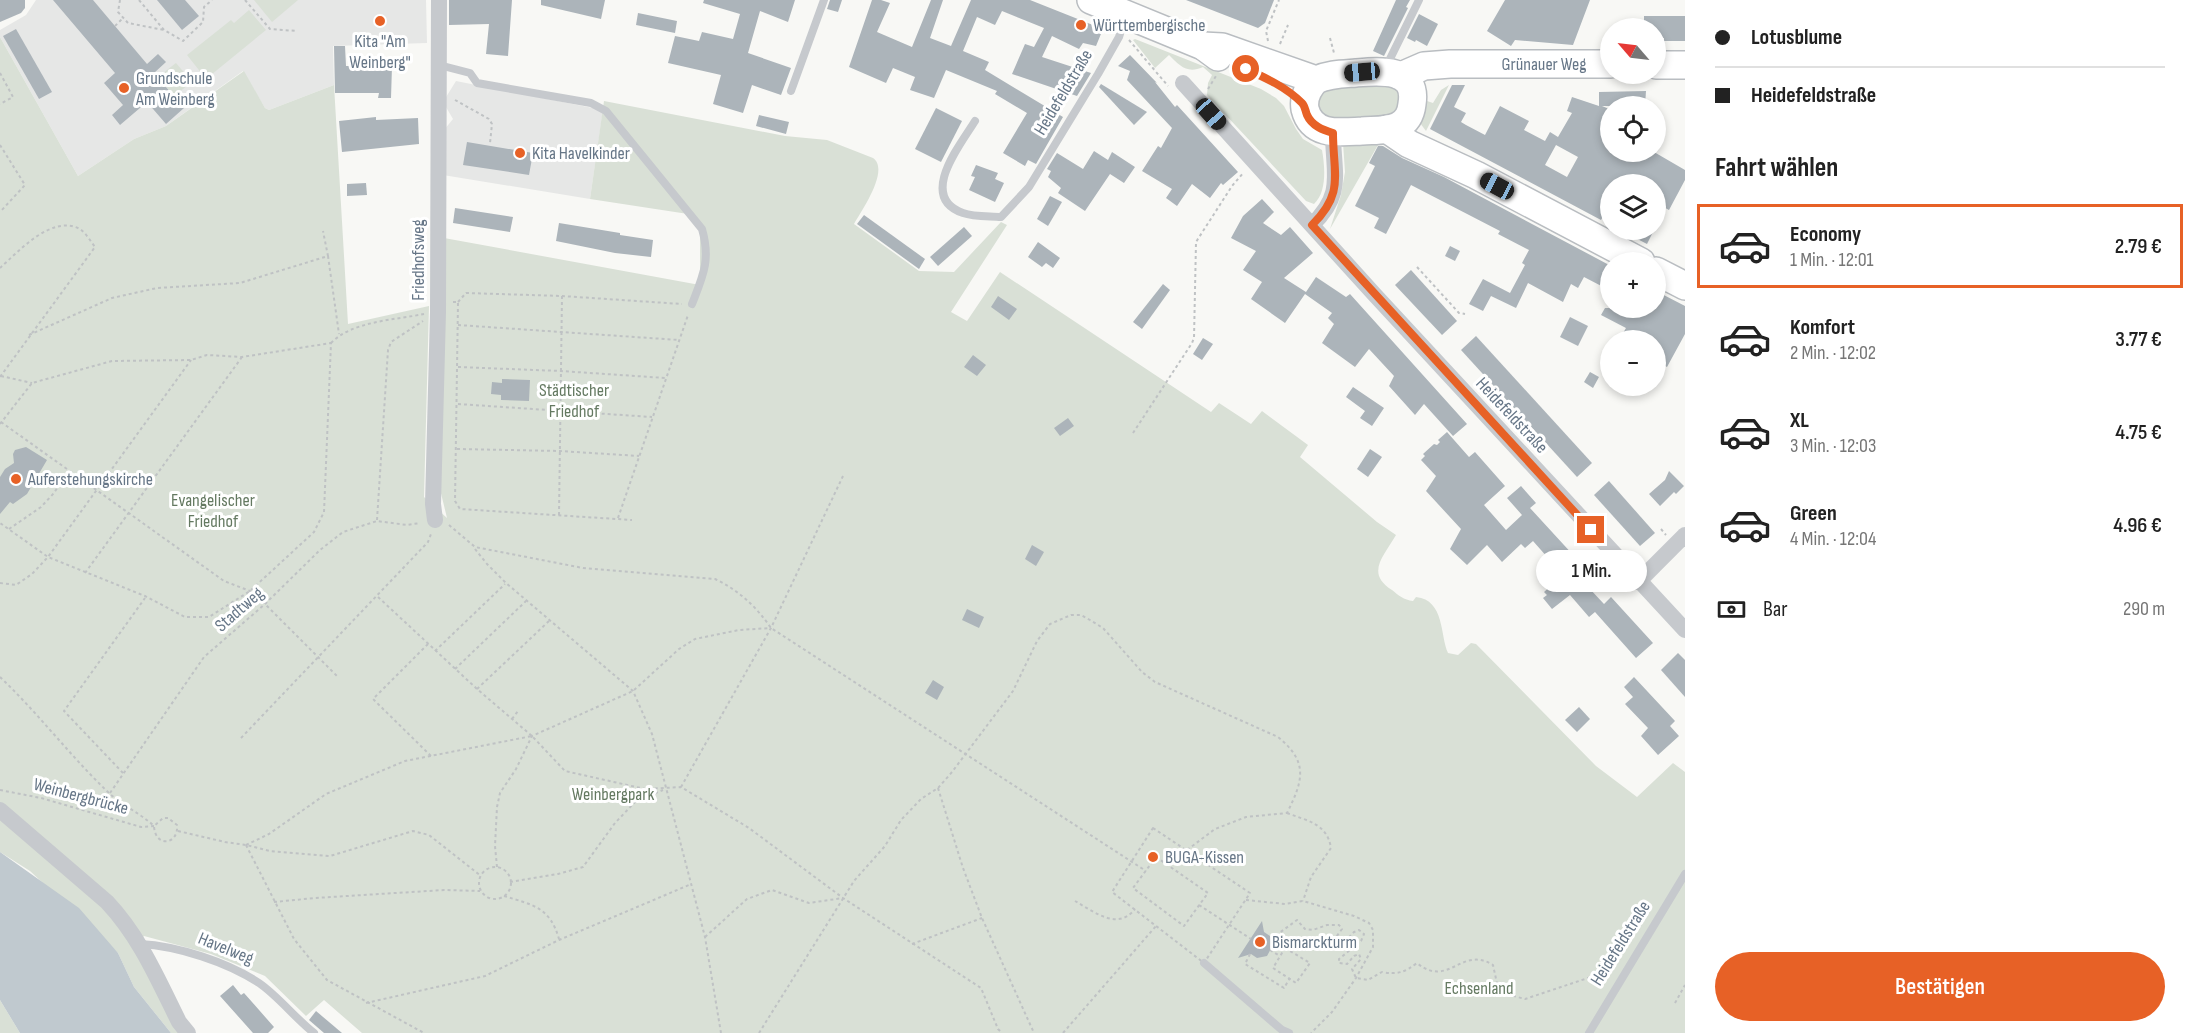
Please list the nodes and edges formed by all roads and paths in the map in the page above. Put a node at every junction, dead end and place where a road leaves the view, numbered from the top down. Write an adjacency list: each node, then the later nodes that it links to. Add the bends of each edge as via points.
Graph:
1 (120, 0): 11 (path, via 118,12)
2 (139, 0): 14 (path)
3 (212, 0): 14 (path, via 204,7 204,22 183,40)
4 (246, 0): 15 (path, via 270,29)
5 (439, 0): 19 (street, Friedhofsweg)
6 (824, 0): 26 (lane)
7 (1091, 0): 10 (main road)
8 (1279, 0): 17 (path, via 1266,31)
9 (1419, 0): 27 (lane)
10 (1126, 15): 16 (main road); 24 (path, via 1127,38 1144,60 1170,87); 30 (lane, Heidefeldstraße, via 1119,37 1029,187 1001,217 963,213 950,204 943,192 947,167)
11 (123, 18): 13 (path); 14 (path, via 128,23)
12 (1288, 25): 17 (path)
13 (115, 26)
14 (165, 30)
15 (297, 32)
16 (1214, 54): 17 (main road, via 1222,47); 24 (path, via 1207,92); 29 (main road, via 1266,78)
17 (1271, 64): 23 (main road)
18 (1600, 64): 27 (main road, Grünauer Weg, via 1424,66)
19 (439, 65): 25 (street, Friedhofsweg); 46 (lane, via 470,73 477,83 591,103 606,111 702,229 707,247 704,274)
20 (1666, 65): 21 (main road)
21 (1685, 65)
22 (0, 73): 28 (path, via 13,97)
23 (1316, 80): 27 (main road, via 1325,76); 29 (main road, via 1306,92)
24 (1183, 83): 34 (street, Heidefeldstraße)
25 (439, 86): 32 (path, via 460,104 489,119); 47 (street, Friedhofsweg)
26 (791, 91)
27 (1399, 98): 31 (main road); 38 (main road, via 1409,144)
28 (0, 104)
29 (1304, 105): 31 (main road, via 1316,125)
30 (975, 121)
31 (1333, 133): 36 (street, via 1334,193)
32 (490, 143)
33 (0, 145): 35 (path, via 25,185)
34 (1253, 161): 36 (street, Heidefeldstraße); 66 (path, via 1196,242 1194,338)
35 (0, 212)
36 (1312, 225): 85 (street, Heidefeldstraße)
37 (323, 231): 39 (path)
38 (1622, 252)
39 (328, 256): 51 (path, via 240,283 157,288 112,298); 52 (path)
40 (1417, 267): 48 (path, via 1459,313)
41 (0, 268): 51 (path, via 37,236 61,225 81,230 95,247)
42 (1666, 276): 43 (main road)
43 (1685, 286)
44 (562, 296): 45 (path, via 466,293); 46 (path); 50 (path)
45 (458, 302): 47 (path); 49 (path)
46 (692, 304): 53 (path)
47 (438, 307): 52 (path, via 351,328); 76 (street, Friedhofsweg); 78 (path, via 392,342 388,350)
48 (1465, 314)
49 (458, 325): 50 (path); 57 (path)
50 (562, 331): 53 (path); 58 (path)
51 (29, 335): 59 (path)
52 (339, 335): 54 (path)
53 (679, 339): 60 (path)
54 (331, 343): 55 (path); 88 (path, via 324,512 314,532)
55 (242, 357): 56 (path, via 207,355); 73 (path)
56 (191, 360): 61 (path, via 112,361); 72 (path)
57 (458, 367): 58 (path); 62 (path)
58 (561, 371): 60 (path); 63 (path)
59 (0, 376): 61 (path)
60 (666, 378): 64 (path)
61 (32, 383): 65 (path)
62 (458, 404): 63 (path); 67 (path)
63 (561, 410): 64 (path); 68 (path)
64 (652, 417): 69 (path)
65 (0, 423): 70 (path)
66 (1133, 433)
67 (457, 449): 68 (path); 74 (path, via 455,501 460,509)
68 (560, 451): 69 (path); 74 (path)
69 (639, 456): 75 (path)
70 (68, 470): 72 (path); 80 (path, via 41,507)
71 (843, 476): 94 (path)
72 (97, 490): 73 (path); 83 (path)
73 (129, 513): 84 (path); 88 (path, via 224,580)
74 (559, 515): 75 (path)
75 (618, 518): 77 (path)
76 (435, 520): 78 (path, Stadtweg, via 406,525); 82 (path, via 448,524); 90 (path, via 428,542)
77 (632, 520)
78 (377, 521): 92 (path, Stadtweg, via 343,532)
79 (0, 523): 80 (path)
80 (9, 529): 83 (path)
81 (1685, 536): 85 (street)
82 (475, 547): 87 (path); 94 (path, via 583,568 714,579 731,587 759,611)
83 (48, 557): 84 (path); 86 (path, via 16,585)
84 (85, 573): 89 (path)
85 (1638, 582): 95 (street, Heidefeldstraße)
86 (0, 583)
87 (506, 584): 91 (path); 97 (path)
88 (249, 591): 89 (path, via 209,617 185,617); 92 (path)
89 (145, 596): 110 (path, via 64,711)
90 (378, 596): 96 (path); 98 (path)
91 (526, 601): 93 (path); 99 (path)
92 (265, 604): 98 (path); 110 (path, Stadtweg, via 204,657)
93 (550, 620): 102 (path); 103 (path)
94 (771, 628): 103 (path, via 695,639); 108 (path); 111 (path)
95 (1685, 630)
96 (428, 644): 97 (path); 109 (path, via 374,699)
97 (435, 651): 99 (path)
98 (318, 656): 100 (path); 107 (path)
99 (455, 669): 102 (path)
100 (338, 676)
101 (0, 677): 115 (path)
102 (477, 689): 105 (path)
103 (633, 691): 106 (path); 113 (path, via 652,734)
104 (518, 711): 105 (path)
105 (512, 719): 106 (path)
106 (532, 736): 109 (path); 113 (path, via 566,771 645,789); 123 (path, via 497,807)
107 (241, 738)
108 (965, 753): 112 (path); 117 (path, via 1013,691 1037,641 1050,624 1081,615 1103,628 1155,682 1278,737 1288,746 1301,773); 122 (path)
109 (431, 756): 120 (path, via 405,761 326,794 269,834)
110 (123, 773): 115 (path, Stadtweg)
111 (681, 787): 113 (path); 131 (path, via 749,828)
112 (938, 788): 131 (path, via 921,799 902,820); 138 (path)
113 (666, 789): 127 (path, via 636,801 583,867); 128 (path)
114 (0, 790): 118 (path, Weinbergbrücke, via 141,827)
115 (110, 794): 118 (path)
116 (0, 810): 145 (street, via 107,902)
117 (1287, 813): 121 (path, via 1246,817 1215,829); 134 (path, via 1321,827 1329,835 1330,848 1311,877)
118 (154, 826): 119 (path, via 168,818); 119 (path, via 160,840 174,838)
119 (178, 831): 120 (path)
120 (246, 844): 126 (path, via 270,851 330,856 413,831 429,835); 135 (path)
121 (1187, 850): 122 (path, via 1153,828); 132 (path, via 1250,893)
122 (1132, 862): 124 (path); 137 (path, via 1112,891)
123 (497, 867): 126 (path); 127 (path, via 506,872)
124 (1146, 871): 136 (path, via 1156,857 1208,893); 136 (path, via 1133,888 1184,926)
125 (1685, 874): 151 (lane, Heidefeldstraße)
126 (480, 876): 129 (path)
127 (510, 882): 130 (path)
128 (690, 885): 141 (path); 144 (path)
129 (480, 891): 130 (path, via 488,898); 135 (path)
130 (504, 897): 144 (path, via 539,907 555,926)
131 (843, 898): 141 (path, via 809,903 772,890 747,899); 146 (path); 161 (path)
132 (1246, 900): 134 (path, via 1285,904); 139 (path)
133 (1075, 901): 137 (path, via 1112,920 1121,920)
134 (1303, 901): 153 (path, via 1369,923 1373,947)
135 (274, 902): 155 (path, via 294,939 327,980)
136 (1200, 905): 139 (path)
137 (1135, 909): 140 (path)
138 (982, 918): 146 (path); 163 (path)
139 (1229, 924): 142 (path); 150 (path)
140 (1156, 926): 150 (path); 164 (path)
141 (705, 937): 160 (path)
142 (1251, 939)
143 (1271, 939): 153 (path, via 1297,920 1305,929 1313,930 1339,925 1342,929 1334,940 1340,947 1359,930 1364,934 1361,941 1339,959 1339,963 1347,964 1359,954 1361,959 1352,969)
144 (559, 940): 155 (path, via 485,976)
145 (140, 944): 157 (street); 158 (lane, Havelweg, via 158,945 210,960 243,974 260,984)
146 (912, 944): 162 (path, via 981,988)
147 (1270, 950): 149 (path)
148 (1250, 954): 152 (path, via 1245,964 1284,988)
149 (1280, 956): 152 (path, via 1273,968); 152 (path, via 1285,948 1310,963 1296,982)
150 (1204, 963): 165 (lane)
151 (1629, 968): 153 (path, via 1525,999 1498,988 1493,966 1476,959 1442,972 1429,972 1418,963 1395,975 1382,972 1368,980); 167 (lane, Heidefeldstraße)
152 (1290, 978)
153 (1356, 978): 166 (path)
154 (1685, 985): 156 (path)
155 (366, 1003): 159 (path)
156 (1675, 1003)
157 (188, 1033)
158 (314, 1033)
159 (424, 1033)
160 (721, 1033)
161 (759, 1033)
162 (1002, 1033)
163 (1034, 1033)
164 (1063, 1033)
165 (1289, 1033)
166 (1311, 1033)
167 (1589, 1033)

